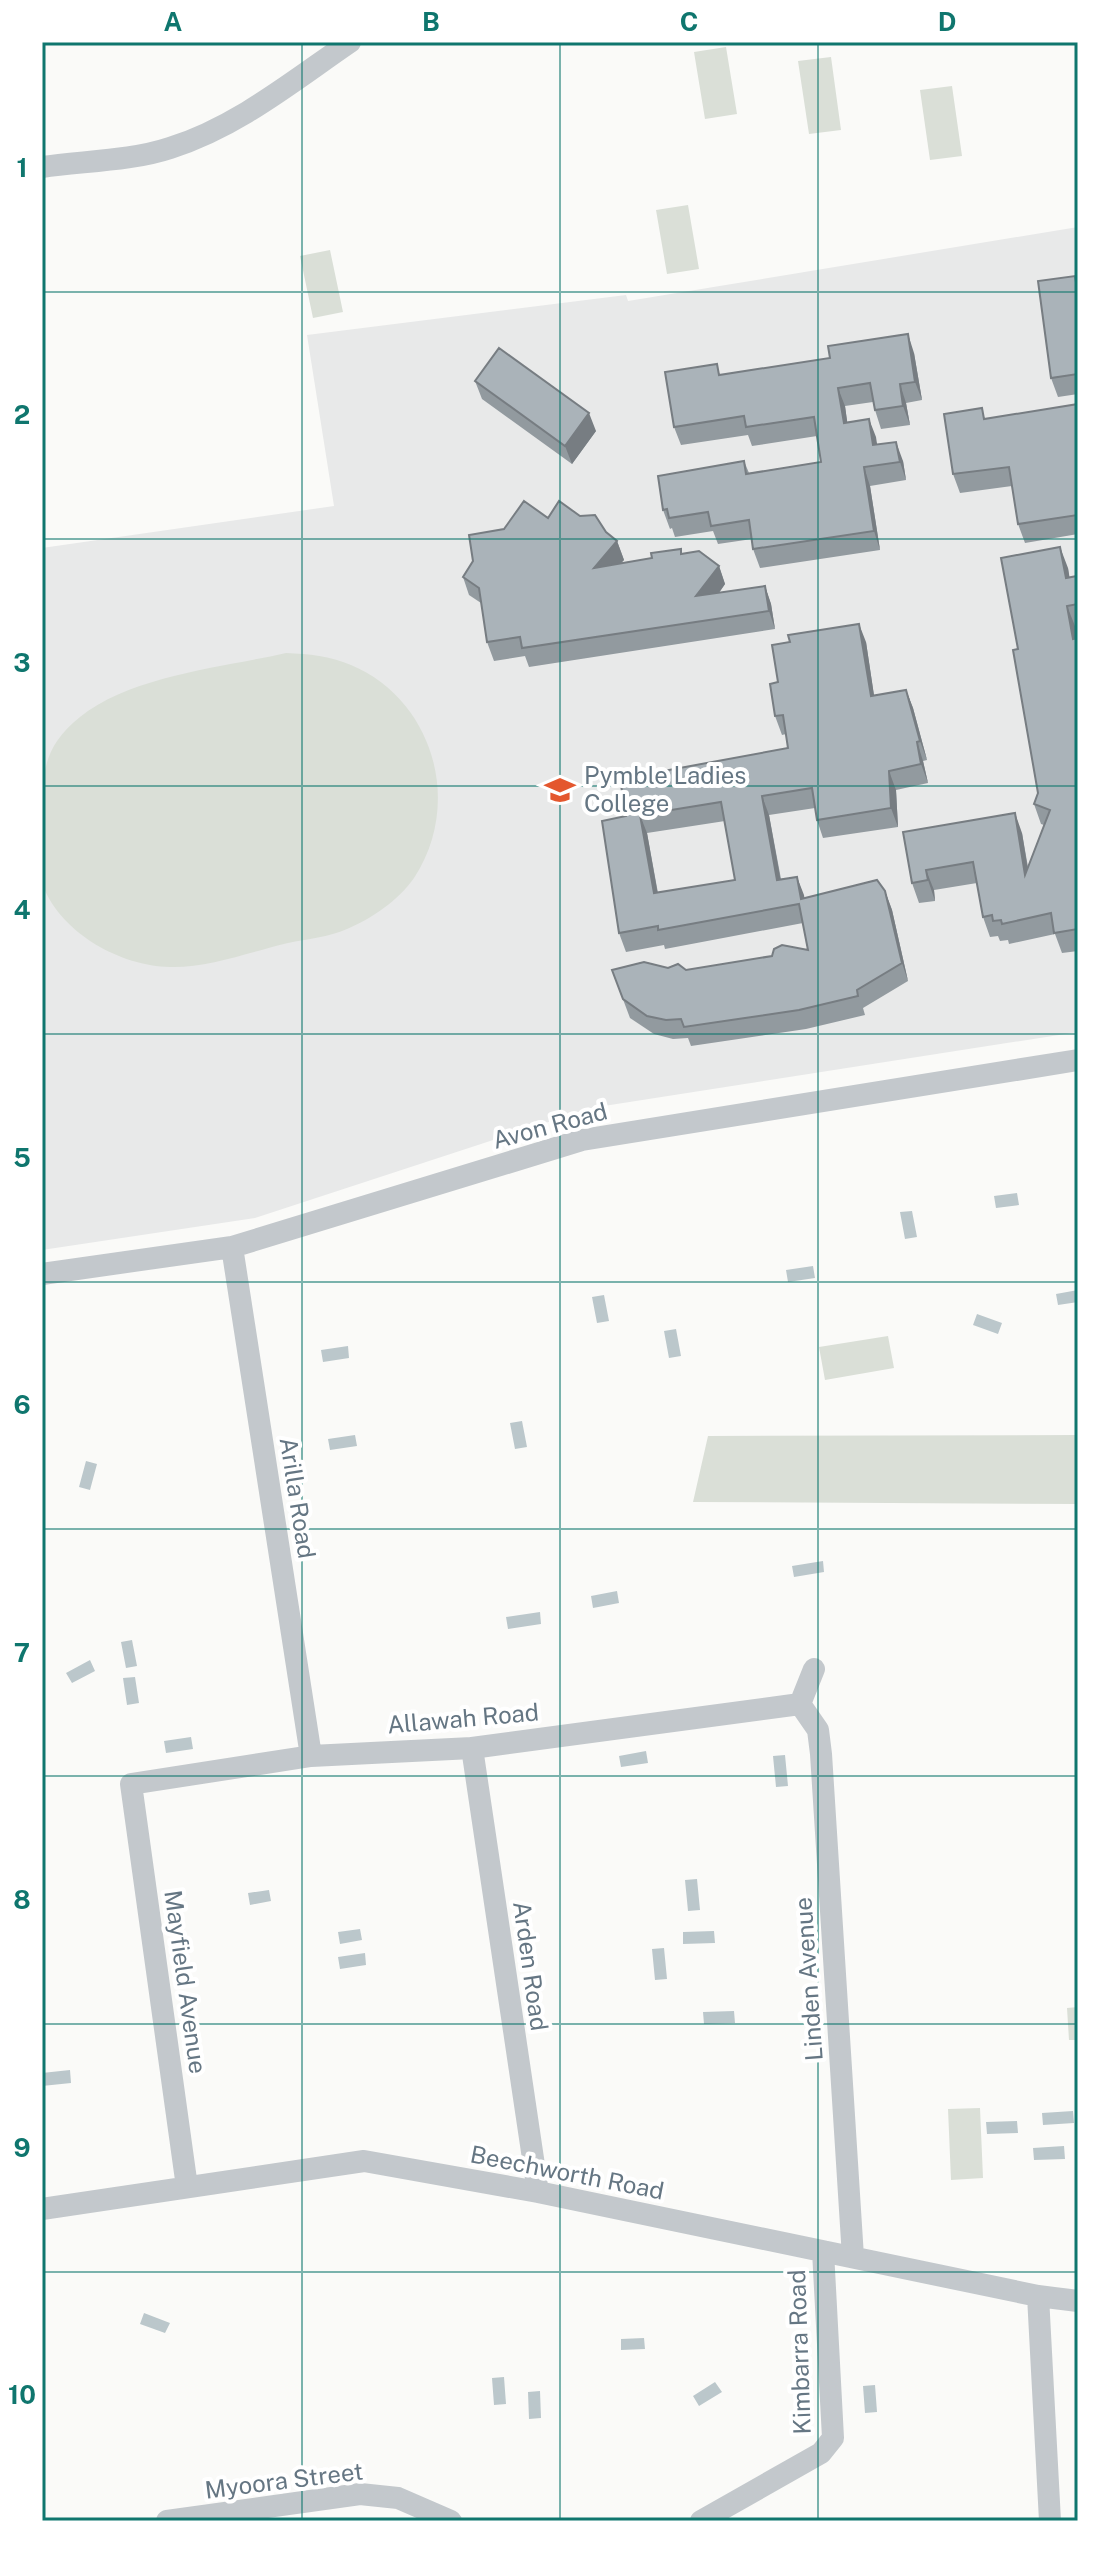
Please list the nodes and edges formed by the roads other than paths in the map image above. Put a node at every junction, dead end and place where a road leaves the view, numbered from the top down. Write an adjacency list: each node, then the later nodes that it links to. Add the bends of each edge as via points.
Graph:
1 (350, 42): 2 (street, via 201,137 167,150)
2 (42, 167)
3 (1078, 1060): 4 (street, Avon Road, via 582,1140)
4 (232, 1247): 5 (street, Avon Road); 9 (street, Arilla Road)
5 (42, 1274)
6 (814, 1669): 7 (street)
7 (800, 1704): 8 (street, Allawah Road); 15 (street, Linden Avenue, via 818,1730 821,1754)
8 (472, 1748): 9 (street, Allawah Road); 12 (street, Arden Road)
9 (311, 1756): 10 (street, Allawah Road)
10 (131, 1784): 11 (street, Mayfield Avenue)
11 (187, 2187): 12 (street, Beechworth Road, via 364,2161); 13 (street, Beechworth Road)
12 (538, 2192): 14 (street, Beechworth Road)
13 (42, 2209)
14 (823, 2251): 15 (street, Beechworth Road); 20 (street, Kimbarra Road, via 833,2438 821,2453)
15 (853, 2257): 16 (street, Beechworth Road)
16 (1038, 2296): 17 (street, Beechworth Road); 21 (street)
17 (1078, 2301)
18 (167, 2521): 19 (street, Myoora Street, via 360,2494 398,2498)
19 (451, 2521)
20 (701, 2521)
21 (1050, 2521)

